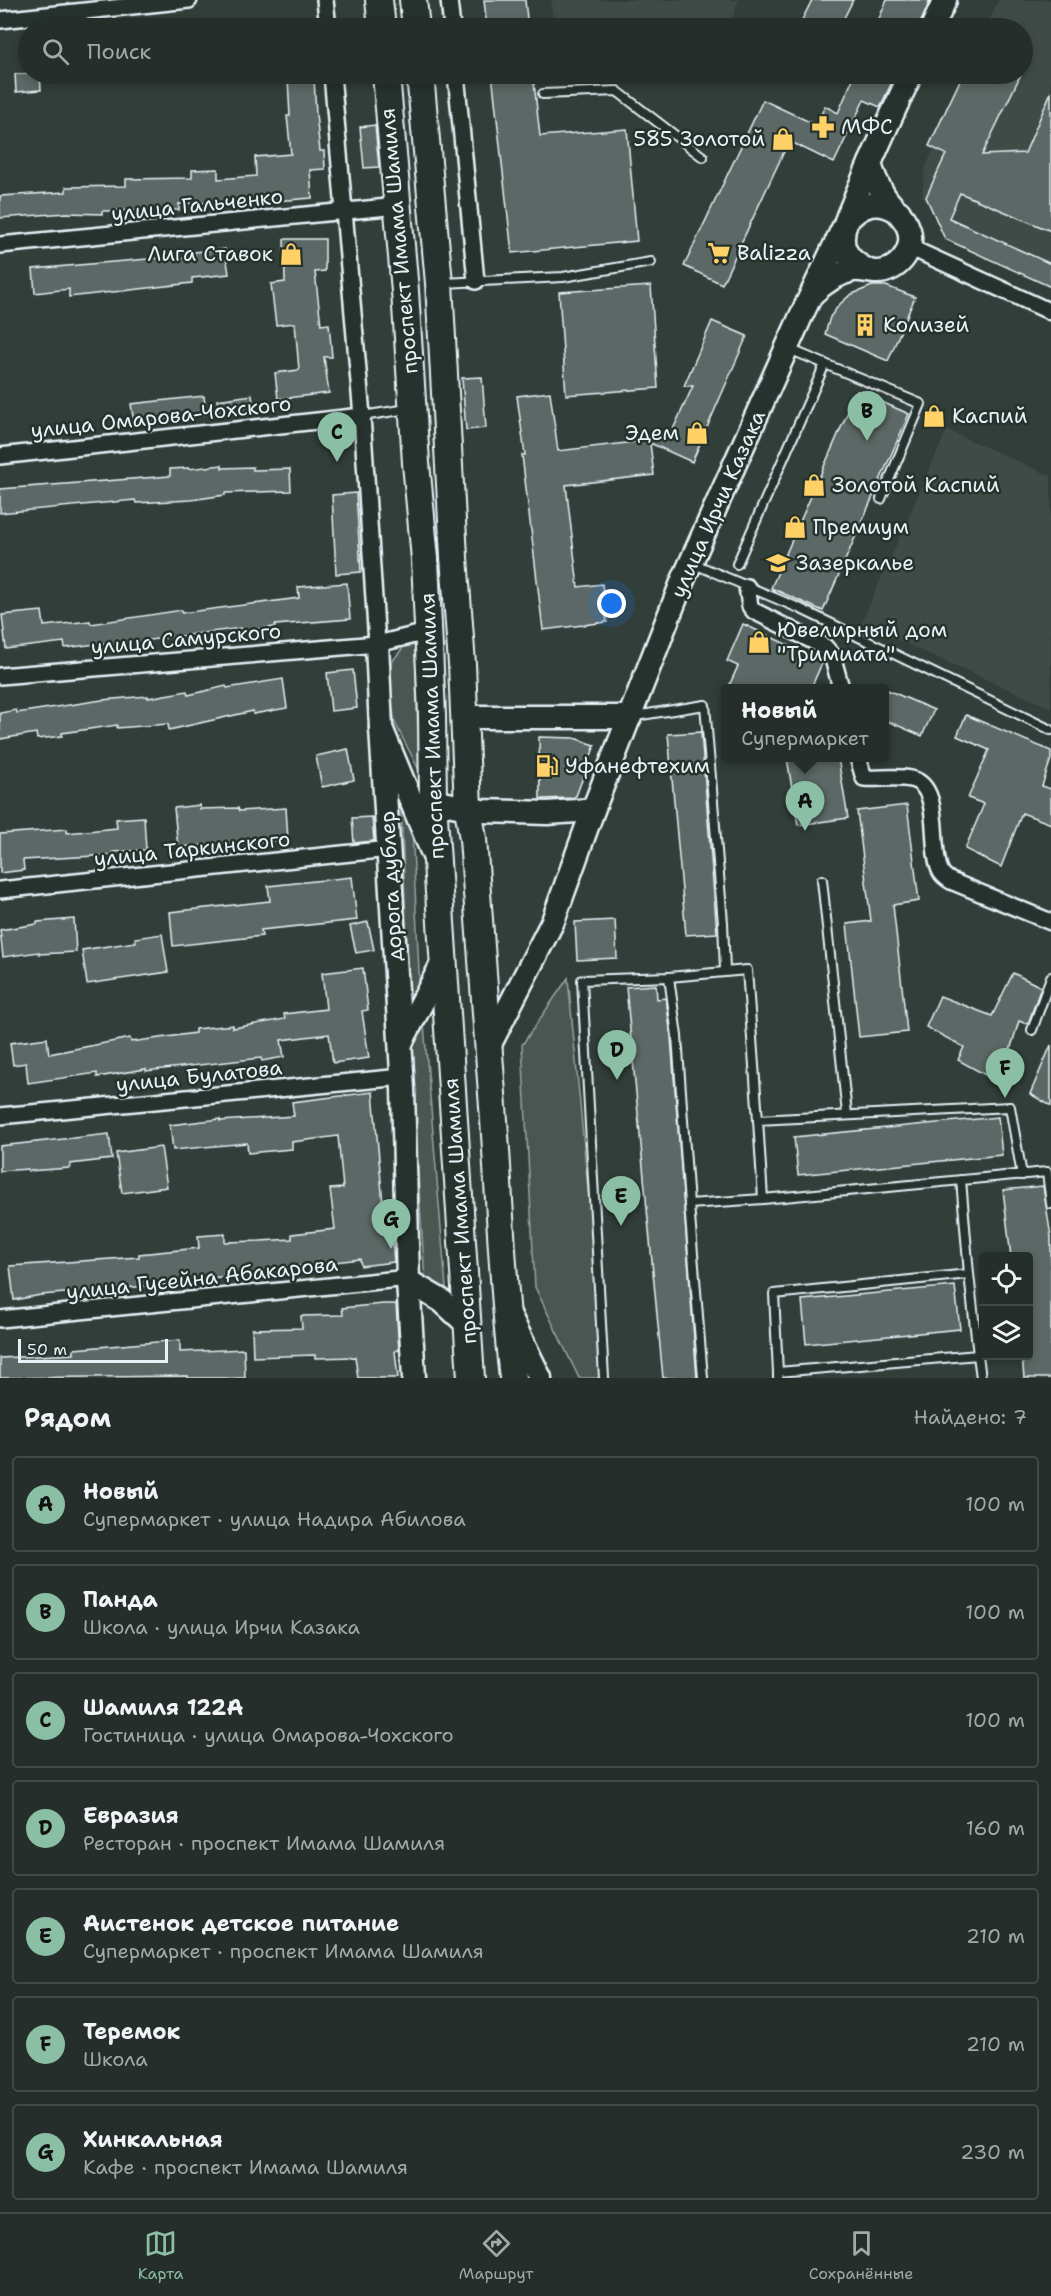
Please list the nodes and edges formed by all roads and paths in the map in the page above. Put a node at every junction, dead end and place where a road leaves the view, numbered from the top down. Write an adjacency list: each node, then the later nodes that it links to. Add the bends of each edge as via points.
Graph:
1 (189, 0): 8 (street)
2 (325, 0): 9 (street)
3 (379, 0): 10 (main road)
4 (413, 0): 11 (main road)
5 (449, 0): 12 (street)
6 (945, 0): 13 (main road)
7 (18, 18): 14 (street)
8 (19, 18)
9 (327, 18)
10 (381, 18)
11 (415, 18)
12 (451, 18)
13 (937, 18)
14 (0, 20)
15 (333, 84): 24 (street)
16 (387, 84): 23 (main road, проспект Имама Шамиля)
17 (421, 84): 32 (main road, проспект Имама Шамиля)
18 (457, 84): 31 (street)
19 (906, 84): 22 (main road)
20 (543, 94): 21 (lane, via 617,92)
21 (703, 157)
22 (870, 163): 25 (main road, via 886,199); 26 (main road)
23 (398, 206): 24 (street, улица Гальченко); 37 (main road, проспект Имама Шамиля)
24 (344, 212): 27 (street, улица Гальченко); 38 (street)
25 (899, 212): 26 (main road, via 870,204); 28 (main road, via 907,222)
26 (846, 222): 30 (main road, via 842,241 846,254); 33 (main road, улица Ирчи Казака)
27 (0, 245)
28 (909, 246): 30 (main road, via 898,264 878,272); 34 (street)
29 (651, 262): 31 (lane, via 563,277)
30 (867, 270): 33 (main road, via 843,273)
31 (476, 281): 32 (lane)
32 (439, 283): 48 (main road, проспект Имама Шамиля)
33 (812, 294): 35 (main road, улица Ирчи Казака)
34 (1051, 312)
35 (788, 348): 36 (lane); 41 (main road, улица Ирчи Казака)
36 (825, 364): 40 (lane, via 921,404); 42 (lane)
37 (412, 409): 38 (lane); 44 (main road, проспект Имама Шамиля)
38 (362, 416): 39 (street, улица Омарова-Чохского); 45 (street)
39 (0, 456)
40 (881, 499)
41 (690, 563): 43 (lane); 49 (main road, улица Ирчи Казака)
42 (737, 564)
43 (747, 586): 47 (street, via 754,611 825,647 832,655); 51 (lane)
44 (427, 632): 45 (street, улица Самурского); 53 (main road, проспект Имама Шамиля)
45 (376, 644): 46 (street, улица Самурского); 50 (main road, дорога дублер)
46 (0, 676)
47 (841, 684)
48 (465, 717): 49 (main road); 54 (main road, проспект Имама Шамиля)
49 (630, 717): 55 (main road, улица Ирчи Казака); 62 (lane, via 705,705)
50 (381, 728): 56 (main road, дорога дублер); 57 (main road)
51 (1051, 730)
52 (859, 762): 60 (street, via 864,778 912,779 923,785 930,795 937,863 942,874)
53 (432, 801): 54 (main road); 57 (main road, проспект Имама Шамиля)
54 (468, 808): 55 (main road, via 548,813); 67 (main road, проспект Имама Шамиля)
55 (593, 810): 67 (main road, улица Ирчи Казака, via 554,921)
56 (389, 849): 59 (street, улица Таркинского); 66 (main road, дорога дублер)
57 (438, 866): 61 (main road, проспект Имама Шамиля)
58 (822, 880): 69 (lane)
59 (0, 890)
60 (1051, 922)
61 (443, 962): 66 (main road); 81 (main road, проспект Имама Шамиля)
62 (725, 970): 63 (lane); 71 (lane, via 747,970)
63 (669, 977): 75 (lane); 88 (lane, via 582,980)
64 (1051, 977): 65 (lane)
65 (1032, 1030)
66 (401, 1045): 68 (main road)
67 (489, 1046): 79 (main road, проспект Имама Шамиля)
68 (402, 1077): 70 (street, улица Булатова); 78 (main road)
69 (847, 1114): 71 (lane); 72 (lane, via 1010,1107)
70 (0, 1116)
71 (758, 1120): 74 (lane)
72 (1022, 1174): 73 (lane); 76 (lane, via 1047,1172)
73 (961, 1180): 74 (lane); 77 (lane)
74 (763, 1199): 75 (lane)
75 (689, 1204): 89 (lane)
76 (1051, 1204)
77 (969, 1274): 82 (lane); 83 (lane, via 774,1294)
78 (408, 1281): 80 (street, улица Гусейна Абакарова); 81 (main road, via 442,1301); 84 (main road)
79 (504, 1304): 86 (main road, проспект Имама Шамиля); 87 (main road, проспект Имама Шамиля)
80 (0, 1319)
81 (468, 1325): 85 (main road, проспект Имама Шамиля)
82 (978, 1355): 83 (lane); 90 (lane)
83 (778, 1375)
84 (414, 1378)
85 (471, 1378)
86 (513, 1378)
87 (540, 1378)
88 (604, 1378)
89 (703, 1378)
90 (981, 1378)

